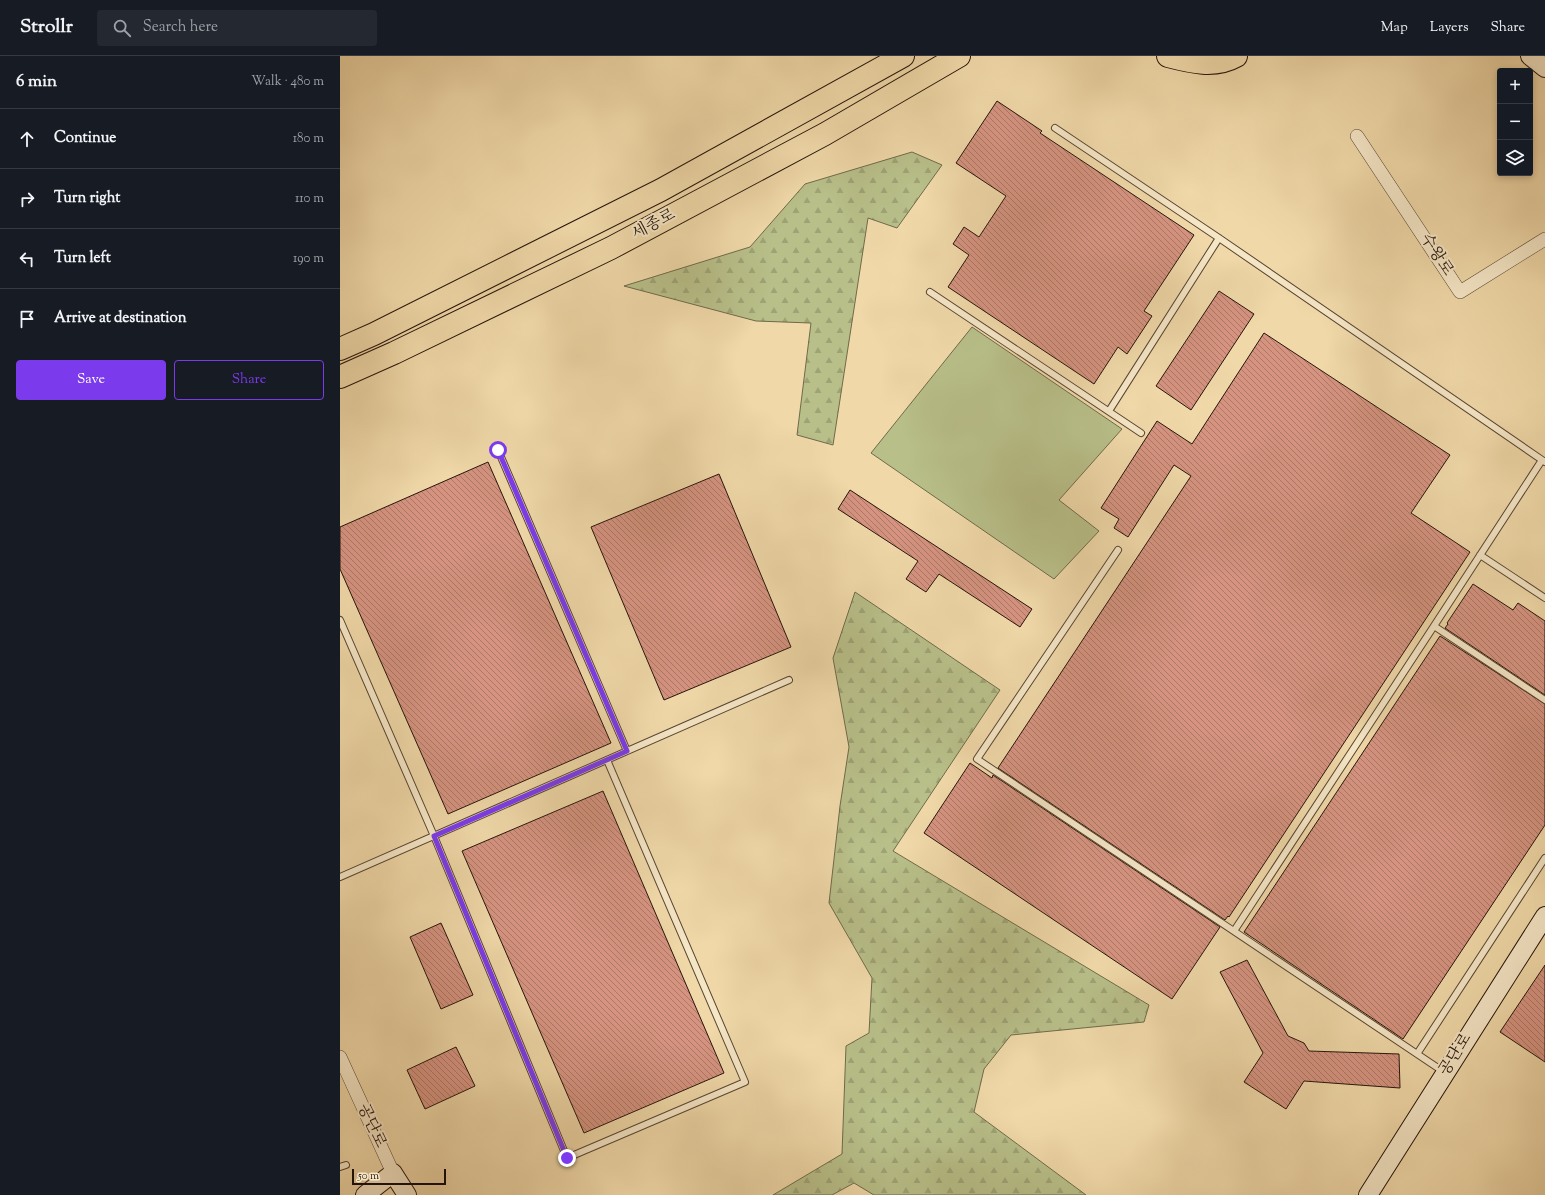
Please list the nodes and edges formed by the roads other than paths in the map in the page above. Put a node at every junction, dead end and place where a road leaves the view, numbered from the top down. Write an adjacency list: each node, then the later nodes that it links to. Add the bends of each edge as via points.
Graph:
1 (903, 56): 12 (highway, 세종로, via 661,190)
2 (959, 56): 13 (highway, 세종로, via 825,134 611,248)
3 (1168, 56): 4 (highway, via 1205,64 1229,60)
4 (1236, 56)
5 (1530, 56): 6 (street)
6 (1545, 68)
7 (1055, 128): 9 (lane)
8 (1358, 136): 10 (street, 수왕로, via 1460,292)
9 (1219, 238): 14 (lane); 17 (lane)
10 (1545, 239)
11 (930, 292): 14 (lane)
12 (340, 349)
13 (340, 378)
14 (1109, 411): 15 (lane)
15 (1141, 433)
16 (498, 450): 25 (lane)
17 (1543, 461): 19 (lane)
18 (1118, 550): 31 (lane, via 977,759)
19 (1480, 555): 20 (lane); 22 (lane)
20 (1545, 598)
21 (340, 620): 27 (lane)
22 (1434, 626): 24 (lane); 31 (lane)
23 (789, 680): 25 (lane)
24 (1545, 700)
25 (627, 751): 26 (lane)
26 (607, 760): 27 (lane); 27 (lane, via 745,1082 567,1158)
27 (434, 836): 29 (lane)
28 (1545, 858): 32 (lane)
29 (340, 877)
30 (1545, 916): 34 (street, 공단로)
31 (1234, 931): 32 (lane)
32 (1417, 1054): 34 (lane)
33 (340, 1057): 35 (street, 공단로)
34 (1445, 1073): 38 (street, 공단로)
35 (393, 1173): 36 (street); 37 (street, 공단로)
36 (365, 1195)
37 (407, 1195)
38 (1368, 1195)

